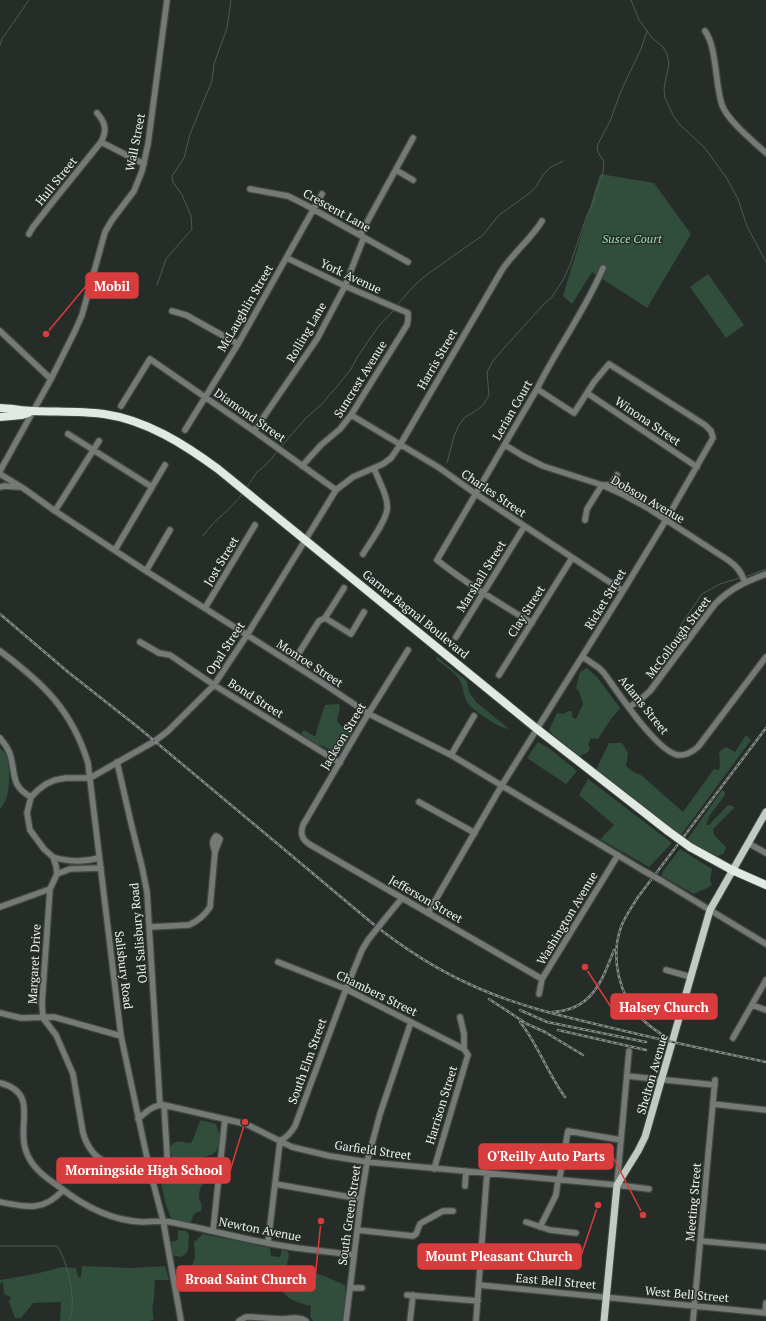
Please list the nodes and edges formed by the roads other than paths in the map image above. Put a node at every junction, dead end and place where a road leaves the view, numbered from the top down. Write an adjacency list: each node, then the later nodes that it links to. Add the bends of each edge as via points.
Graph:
1 (167, 0): 7 (street, Wall Street)
2 (705, 31): 6 (street, via 710,41 723,107 732,120)
3 (97, 113): 5 (street, via 103,119 105,127 105,135)
4 (413, 138): 8 (street, Rolling Lane)
5 (101, 142): 7 (street); 14 (street, Hull Street)
6 (766, 153)
7 (144, 164): 24 (street, Wall Street, via 134,191 105,232 80,320)
8 (396, 170): 9 (street); 15 (street, Rolling Lane)
9 (413, 180)
10 (250, 189): 12 (street, Crescent Lane, via 288,196)
11 (322, 194): 12 (street, McLaughlin Street)
12 (314, 209): 15 (street, Crescent Lane); 16 (street, McLaughlin Street)
13 (542, 221): 37 (street, Harris Street, via 502,270)
14 (29, 234)
15 (362, 236): 17 (street, Crescent Lane); 19 (street, Rolling Lane)
16 (287, 258): 19 (street, York Avenue); 23 (street, McLaughlin Street)
17 (408, 262)
18 (603, 268): 25 (street, Lerian Court)
19 (344, 286): 21 (street, York Avenue); 34 (street, Rolling Lane, via 311,350)
20 (172, 311): 23 (street, via 186,315)
21 (408, 313): 31 (street, Suncrest Avenue, via 407,325)
22 (0, 331): 24 (street)
23 (238, 344): 27 (street, McLaughlin Street)
24 (51, 379): 30 (street, Wall Street)
25 (537, 389): 26 (street, via 574,413); 38 (street, Lerian Court)
26 (587, 393): 42 (street, Winona Street); 42 (street, Ricket Street, via 609,364 705,425 713,438)
27 (206, 398): 28 (street, Diamond Street, via 150,359); 33 (street, McLaughlin Street); 34 (street, Diamond Street)
28 (121, 406)
29 (0, 408): 30 (highway, Garner Bagnal Boulevard)
30 (33, 411): 32 (highway, Garner Bagnal Boulevard); 44 (street, Wall Street); 61 (highway, Garner Bagnal Boulevard, via 106,414 127,419 166,435 190,448 218,469)
31 (351, 415): 37 (street, Charles Street); 41 (street, Suncrest Avenue)
32 (0, 417)
33 (185, 430)
34 (254, 431): 41 (street, Diamond Street)
35 (68, 434): 39 (street)
36 (99, 441): 39 (street)
37 (400, 444): 43 (street, Harris Street, via 391,458); 54 (street, Charles Street)
38 (505, 445): 48 (street, Dobson Avenue, via 543,466); 54 (street, Lerian Court)
39 (93, 450): 50 (street); 55 (street)
40 (165, 465): 50 (street)
41 (302, 466): 53 (street, Diamond Street)
42 (697, 467): 57 (street, Ricket Street)
43 (374, 468): 53 (street, Harris Street, via 353,477); 63 (street, via 387,509)
44 (0, 471)
45 (0, 474): 52 (street, Monroe Street)
46 (617, 475): 47 (street)
47 (610, 484): 48 (street); 49 (street, via 621,489)
48 (602, 485): 56 (street, via 588,509); 57 (street, Dobson Avenue)
49 (623, 485)
50 (152, 486): 62 (street)
51 (0, 487): 52 (street)
52 (23, 488): 55 (street, Monroe Street)
53 (336, 490): 61 (street, Opal Street)
54 (476, 494): 59 (street, Charles Street); 70 (street, Lerian Court, via 437,560)
55 (55, 511): 62 (street, Monroe Street)
56 (585, 520)
57 (666, 520): 67 (street, Dobson Avenue, via 736,566); 69 (street, Ricket Street)
58 (256, 525): 71 (street, Jost Street)
59 (524, 527): 64 (street, Charles Street); 70 (street, Marshall Street)
60 (170, 530): 65 (street)
61 (306, 541): 75 (street, Opal Street); 88 (highway, Garner Bagnal Boulevard)
62 (114, 550): 65 (street, Monroe Street)
63 (363, 554)
64 (572, 558): 69 (street, Charles Street); 74 (street, Clay Street)
65 (146, 571): 71 (street, Monroe Street)
66 (766, 574): 67 (street, McCollough Street)
67 (745, 582): 85 (street, McCollough Street, via 733,588 715,604 650,691)
68 (344, 588): 73 (street)
69 (623, 591): 80 (street, Ricket Street)
70 (483, 593): 74 (street); 76 (street, Marshall Street)
71 (205, 608): 75 (street, Monroe Street)
72 (364, 612): 73 (street, via 351,634)
73 (325, 618): 82 (street, via 319,621)
74 (532, 623): 83 (street, Clay Street)
75 (247, 635): 82 (street, Monroe Street); 84 (street, Opal Street)
76 (456, 637)
77 (140, 642): 84 (street, Bond Street, via 156,652 170,655)
78 (408, 650): 86 (street, Jackson Street)
79 (0, 651): 93 (street, Salisbury Road, via 41,684 60,705 84,749)
80 (583, 657): 85 (street, Adams Street, via 599,668); 88 (street, Ricket Street)
81 (766, 657): 85 (street, Adams Street, via 698,747 685,755 671,753 660,744)
82 (292, 664): 86 (street, Monroe Street)
83 (499, 675)
84 (214, 685): 91 (street, Opal Street, via 168,731); 92 (street, Bond Street)
85 (629, 707)
86 (369, 714): 90 (street, Monroe Street); 92 (street, Jackson Street)
87 (474, 716): 90 (street)
88 (537, 730): 94 (street, Ricket Street); 107 (highway, Garner Bagnal Boulevard, bridge, via 690,847)
89 (0, 738): 95 (street, via 10,755 17,785)
90 (451, 755): 94 (street, Monroe Street)
91 (118, 762): 93 (street, Opal Street); 115 (street, Old Salisbury Road, via 144,873)
92 (340, 763): 99 (street, Jackson Street, via 303,824)
93 (90, 778): 95 (street, via 56,780 46,784); 105 (street, Salisbury Road)
94 (502, 785): 98 (street, Ricket Street); 103 (street, Monroe Street)
95 (31, 797): 104 (street, via 27,813 30,830)
96 (419, 802): 98 (street)
97 (766, 812): 100 (main road, Shelton Avenue)
98 (475, 832): 114 (street, Ricket Street)
99 (301, 836): 111 (street, Jefferson Street, via 304,841)
100 (748, 843): 102 (street); 107 (main road, Shelton Avenue)
101 (215, 852): 115 (street, via 210,907 207,913 189,925)
102 (766, 853)
103 (618, 855): 113 (street, Monroe Street, bridge); 120 (street, Washington Avenue)
104 (53, 857): 105 (street, via 66,861); 108 (street)
105 (99, 858): 106 (street, Salisbury Road)
106 (101, 868): 108 (street, via 70,869); 130 (street, Salisbury Road)
107 (732, 870): 109 (highway, Garner Bagnal Boulevard); 113 (main road, Shelton Avenue)
108 (57, 874): 110 (street, Margaret Drive)
109 (766, 885)
110 (50, 889): 112 (street); 128 (street, Margaret Drive)
111 (402, 898): 114 (street, Jefferson Street); 122 (street, South Elm Street, bridge, via 368,940)
112 (0, 907)
113 (710, 910): 116 (street, Monroe Street); 119 (main road, Shelton Avenue)
114 (428, 913): 120 (street, Jefferson Street)
115 (150, 927): 138 (street, Old Salisbury Road)
116 (766, 944)
117 (278, 962): 122 (street, Chambers Street)
118 (666, 970): 119 (street)
119 (691, 977): 135 (main road, Shelton Avenue)
120 (542, 979): 123 (street, Washington Avenue)
121 (766, 980): 124 (street)
122 (346, 989): 129 (street, Chambers Street); 143 (street, South Elm Street, via 295,1126)
123 (539, 994)
124 (752, 1005): 125 (street); 131 (street)
125 (766, 1010)
126 (0, 1013): 128 (street, via 21,1018)
127 (460, 1017): 132 (street)
128 (43, 1018): 130 (street, via 54,1017); 145 (street, Margaret Drive, via 56,1036 73,1074 83,1132 91,1150 112,1165 128,1168)
129 (411, 1022): 132 (street, Chambers Street); 144 (street, South Green Street)
130 (121, 1036): 140 (street, Salisbury Road)
131 (733, 1038)
132 (464, 1049): 147 (street, Harrison Street, via 468,1055)
133 (629, 1051): 134 (street)
134 (626, 1076): 135 (street); 142 (street)
135 (662, 1079): 137 (street, Meeting Street, via 715,1083); 152 (main road, Shelton Avenue, via 645,1137)
136 (0, 1084): 155 (street, Newton Avenue, via 17,1092 22,1099 25,1108 23,1142 30,1161)
137 (713, 1104): 139 (street); 165 (street, Meeting Street)
138 (162, 1105): 140 (street); 141 (street, Garfield Street); 146 (street, Old Salisbury Road)
139 (766, 1110)
140 (138, 1119): 145 (street, Salisbury Road)
141 (226, 1119): 143 (street, Garfield Street, via 252,1126); 163 (street)
142 (621, 1140): 150 (street, via 568,1131); 152 (street)
143 (280, 1141): 144 (street, Garfield Street, via 292,1147); 151 (street)
144 (367, 1162): 147 (street, Garfield Street); 156 (street, South Green Street)
145 (149, 1167): 159 (street, Salisbury Road)
146 (168, 1169)
147 (434, 1169): 148 (street, Garfield Street)
148 (466, 1171): 149 (street, Garfield Street); 153 (street)
149 (487, 1173): 150 (street, Garfield Street); 169 (street)
150 (558, 1180): 152 (street, Garfield Street); 161 (street, via 556,1195)
151 (275, 1184): 156 (street); 166 (street)
152 (617, 1185): 154 (street, Garfield Street); 172 (main road)
153 (465, 1186)
154 (649, 1189)
155 (62, 1190): 157 (street, via 49,1203 40,1206 19,1206); 159 (street, Newton Avenue, via 86,1206 107,1215 143,1222)
156 (361, 1199): 162 (street, South Green Street)
157 (0, 1202)
158 (453, 1211): 162 (street, via 443,1211 423,1222 412,1236)
159 (163, 1220): 163 (street, Newton Avenue); 177 (street, Salisbury Road)
160 (526, 1222): 161 (street)
161 (540, 1227): 164 (street)
162 (357, 1230): 168 (street, South Green Street)
163 (213, 1231): 166 (street, Newton Avenue)
164 (576, 1233)
165 (701, 1241): 167 (street); 175 (street, Meeting Street)
166 (268, 1243): 168 (street, Newton Avenue)
167 (766, 1247)
168 (354, 1255): 170 (street, South Green Street)
169 (479, 1285): 172 (street, East Bell Street); 173 (street)
170 (350, 1288): 171 (street); 180 (street, South Green Street)
171 (362, 1288)
172 (607, 1297): 175 (street, West Bell Street); 183 (main road)
173 (478, 1300): 181 (street, via 410,1295); 182 (street)
174 (766, 1303): 176 (street)
175 (695, 1306): 176 (street, West Bell Street); 184 (street, Meeting Street)
176 (766, 1312)
177 (181, 1321)
178 (239, 1321): 179 (street, via 246,1317 295,1318)
179 (306, 1321)
180 (346, 1321)
181 (410, 1321)
182 (476, 1321)
183 (604, 1321)
184 (693, 1321)

